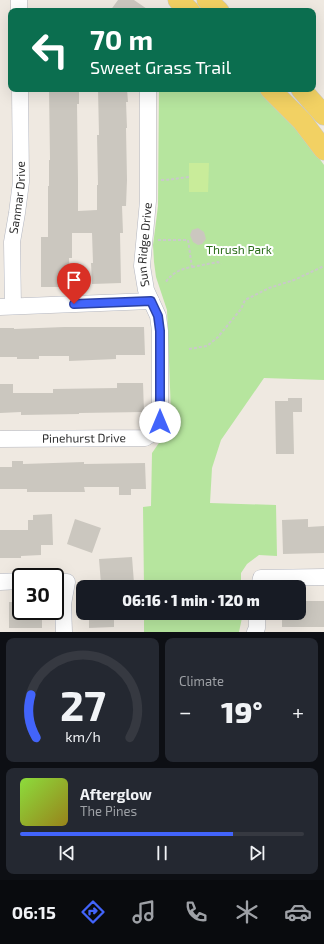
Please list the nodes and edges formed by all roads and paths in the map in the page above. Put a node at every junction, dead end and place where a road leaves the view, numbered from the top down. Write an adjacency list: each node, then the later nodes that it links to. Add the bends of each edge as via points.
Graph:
1 (178, 0): 3 (main road)
2 (207, 0): 4 (main road)
3 (187, 8)
4 (216, 8)
5 (20, 92): 20 (street, Sanmar Drive, via 21,182 12,242)
6 (148, 92): 19 (street, Sun Ridge Drive, via 148,202 142,266 146,290)
7 (273, 92): 10 (main road)
8 (304, 92): 9 (main road)
9 (320, 110): 10 (main road)
10 (302, 121): 11 (main road)
11 (324, 150)
12 (189, 177): 13 (path)
13 (161, 180)
14 (156, 240): 17 (path, via 188,240)
15 (221, 264): 17 (path, via 218,262)
16 (324, 266): 21 (path, via 245,300 232,320 207,346)
17 (192, 267): 18 (path, via 182,268 173,273)
18 (165, 283)
19 (151, 301): 20 (street); 22 (street, Sun Ridge Drive, via 158,316 160,331)
20 (7, 306)
21 (189, 349)
22 (160, 422): 23 (street, Pinehurst Drive, via 154,432 145,438)
23 (0, 439)
24 (324, 577): 25 (street)
25 (286, 580)
26 (12, 581): 27 (street)
27 (0, 582)
28 (64, 620): 30 (street)
29 (257, 620): 31 (street)
30 (64, 632)
31 (255, 632)

